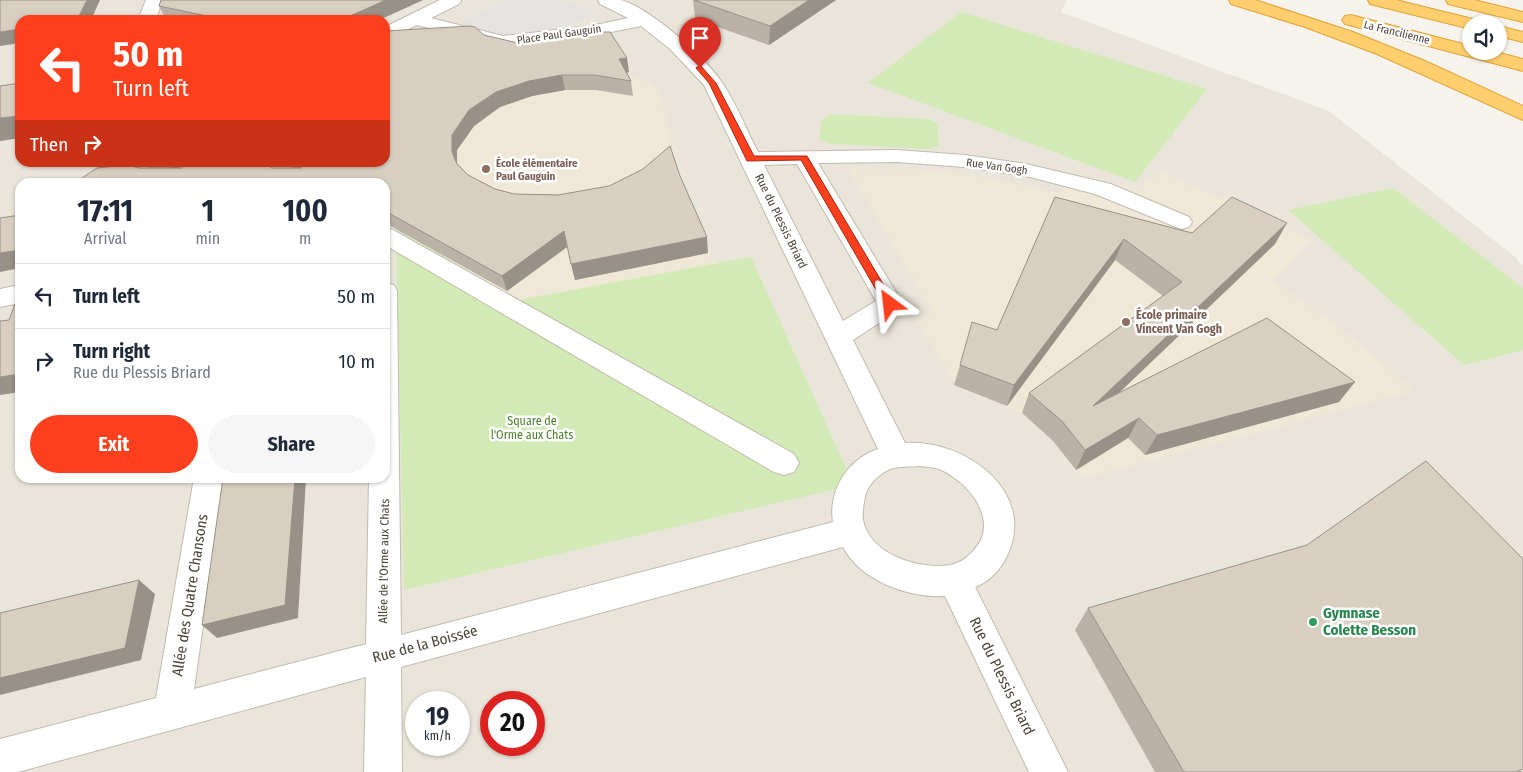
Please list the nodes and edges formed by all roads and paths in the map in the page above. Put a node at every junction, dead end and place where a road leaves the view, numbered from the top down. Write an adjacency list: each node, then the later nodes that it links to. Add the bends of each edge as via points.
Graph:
1 (154, 0): 8 (street)
2 (453, 0): 10 (street)
3 (606, 0): 11 (street, Rue du Plessis Briard)
4 (1237, 0): 17 (highway, via 1360,39 1463,83)
5 (1272, 0): 16 (highway, La Francilienne)
6 (1376, 0): 12 (highway)
7 (1454, 0): 9 (highway)
8 (149, 15)
9 (1523, 17)
10 (415, 18): 11 (street, Place Paul Gauguin, via 503,41 591,31); 13 (street)
11 (644, 20): 19 (street, Rue du Plessis Briard, via 687,53 712,83)
12 (1462, 22)
13 (390, 31)
14 (1507, 33): 15 (highway)
15 (1523, 37)
16 (1523, 65)
17 (1523, 114)
18 (804, 157): 19 (street, Rue Van Gogh); 20 (street, Rue Van Gogh, via 897,156 1026,170 1103,189); 24 (street, via 890,304)
19 (750, 159): 24 (street, Rue du Plessis Briard)
20 (1181, 222)
21 (390, 238): 26 (street)
22 (15, 295): 23 (street)
23 (0, 298)
24 (838, 337): 25 (street, Rue du Plessis Briard)
25 (896, 456): 29 (street, via 865,470 855,483 848,498); 30 (street, via 920,454 944,458 967,470 985,487 997,508 999,530 993,552 978,569)
26 (784, 462)
27 (208, 483): 32 (street, Allée des Quatre Chansons)
28 (385, 483): 31 (street, Allée de l'Orme aux Chats)
29 (851, 531): 30 (street, via 862,550 881,567 904,578 930,583); 31 (street, Rue de la Boissée)
30 (954, 580): 35 (street, Rue du Plessis Briard)
31 (383, 656): 32 (street, Rue de la Boissée); 34 (street, Allée de l'Orme aux Chats)
32 (172, 712): 33 (street, Rue de la Boissée)
33 (0, 758)
34 (383, 772)
35 (1049, 772)

